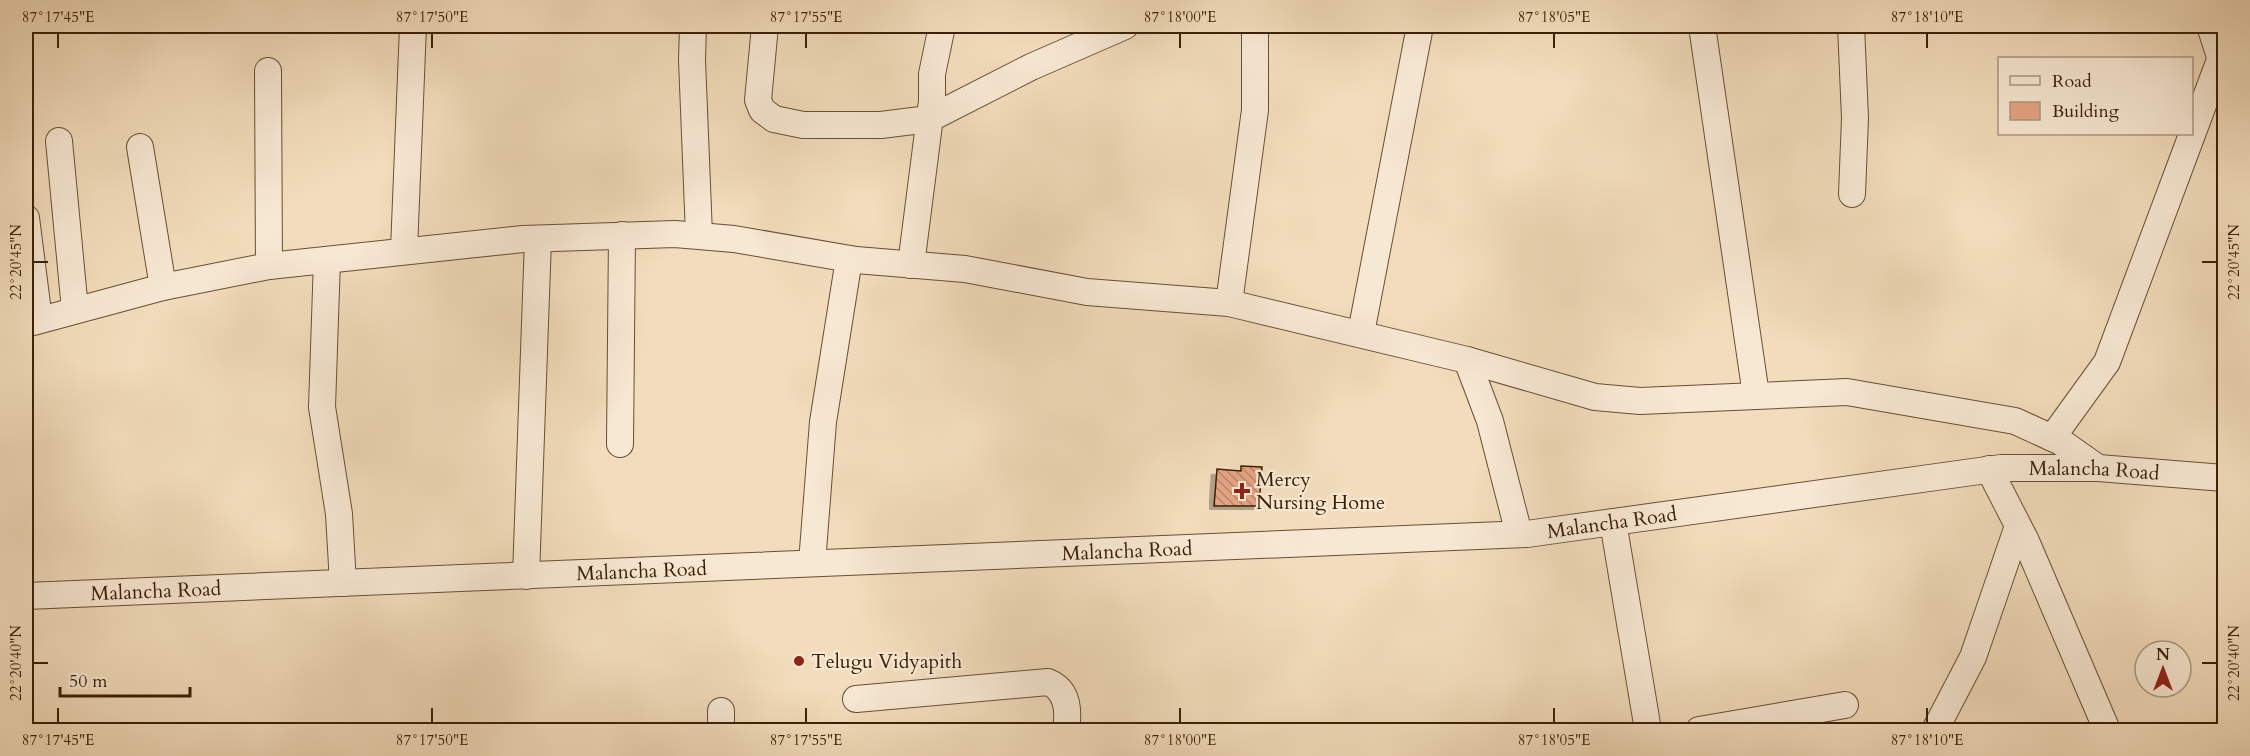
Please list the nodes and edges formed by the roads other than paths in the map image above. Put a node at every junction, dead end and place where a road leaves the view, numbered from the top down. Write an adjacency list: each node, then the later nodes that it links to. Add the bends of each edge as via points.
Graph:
1 (412, 26): 21 (street)
2 (693, 26): 19 (street)
3 (765, 26): 13 (street, via 758,100 762,110 774,119 803,125 881,125)
4 (942, 26): 13 (street, via 932,74)
5 (1125, 26): 13 (street)
6 (1255, 26): 27 (street, via 1255,110)
7 (1420, 26): 30 (street)
8 (1702, 26): 32 (street)
9 (1851, 26): 16 (street, via 1855,118)
10 (2210, 26): 11 (street)
11 (2223, 63): 33 (street, via 2107,362)
12 (268, 71): 25 (street)
13 (929, 118): 24 (street)
14 (59, 141): 28 (street)
15 (140, 147): 26 (street)
16 (1852, 194)
17 (26, 218): 29 (street)
18 (621, 234): 19 (street); 20 (street); 34 (street)
19 (699, 235): 22 (street)
20 (538, 239): 21 (street); 42 (street)
21 (404, 250): 23 (street)
22 (849, 259): 24 (street); 41 (street, via 823,422)
23 (327, 260): 25 (street); 43 (street, via 322,407 339,514)
24 (911, 265): 27 (street, via 966,269 1087,292)
25 (269, 266): 26 (street)
26 (163, 287): 28 (street)
27 (1229, 303): 30 (street)
28 (75, 310): 29 (street)
29 (32, 322)
30 (1361, 333): 31 (street)
31 (1467, 360): 32 (street, via 1595,397 1640,401); 40 (street, via 1490,422)
32 (1756, 395): 33 (street, via 1847,392 2015,421)
33 (2052, 438): 35 (street)
34 (620, 444)
35 (2098, 468): 36 (street, Malancha Road); 37 (street, Malancha Road)
36 (1989, 469): 38 (street, Malancha Road); 39 (street)
37 (2224, 478)
38 (1612, 522): 40 (street, Malancha Road); 48 (street)
39 (2018, 526): 50 (street, via 1973,657); 51 (street)
40 (1519, 534): 41 (street, Malancha Road)
41 (812, 564): 42 (street, Malancha Road)
42 (526, 576): 43 (street, Malancha Road)
43 (343, 583): 44 (street, Malancha Road)
44 (26, 598)
45 (856, 699): 47 (street, via 1048,682 1056,685 1064,696 1069,714)
46 (1845, 705): 49 (street)
47 (1066, 730)
48 (1648, 730)
49 (1699, 730)
50 (1935, 730)
51 (2107, 730)

